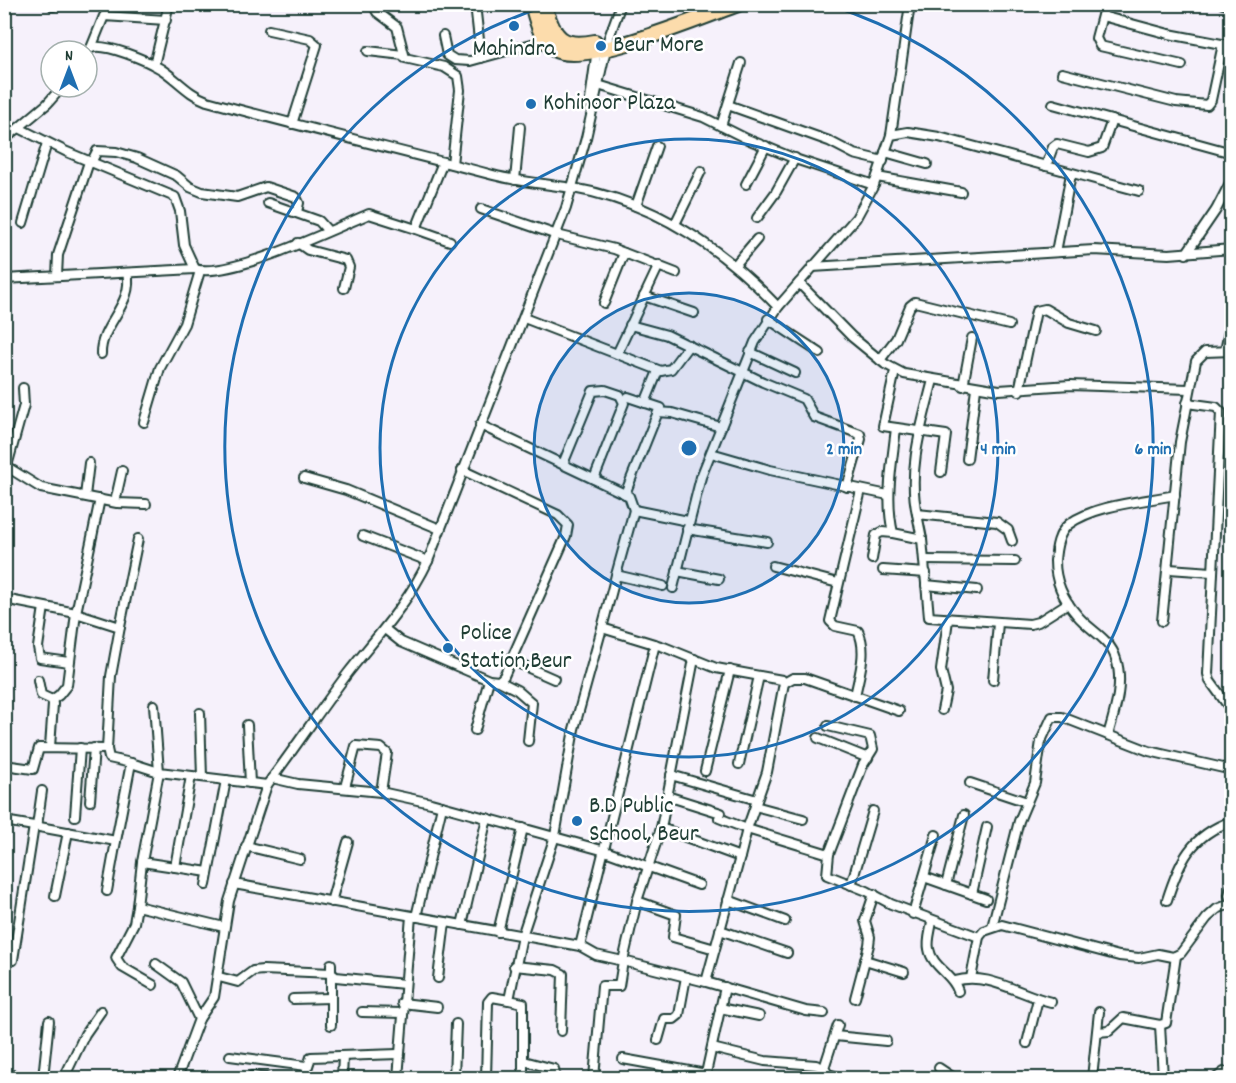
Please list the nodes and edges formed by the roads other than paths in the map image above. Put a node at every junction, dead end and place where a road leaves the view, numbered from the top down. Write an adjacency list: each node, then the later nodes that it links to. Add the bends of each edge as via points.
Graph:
1 (183, 4): 12 (street)
2 (373, 4): 22 (street, via 377,12 397,27)
3 (475, 4): 23 (street)
4 (532, 4): 18 (highway)
5 (543, 4): 20 (highway, via 562,42)
6 (621, 4): 20 (street)
7 (710, 4): 20 (highway)
8 (738, 4): 20 (highway)
9 (910, 4): 37 (street)
10 (1106, 4): 14 (street)
11 (1223, 4): 13 (street)
12 (169, 5): 15 (street)
13 (1232, 6)
14 (1102, 16): 19 (street); 26 (street, via 1096,38 1100,46)
15 (166, 20): 25 (street); 25 (street, via 104,16 91,48 105,47)
16 (269, 30): 33 (street, via 310,39 317,45)
17 (443, 36): 23 (street, via 450,58)
18 (546, 40): 20 (highway, via 552,49 563,53); 23 (street)
19 (1227, 45): 27 (street, via 1207,105 1176,102)
20 (602, 46): 28 (street); 55 (street)
21 (368, 51): 22 (street)
22 (403, 55): 46 (street, via 449,69 458,76 460,90)
23 (481, 58)
24 (741, 63): 31 (street)
25 (154, 65): 33 (street, via 200,98)
26 (1182, 65)
27 (1062, 73)
28 (598, 86): 34 (street); 55 (street)
29 (49, 99): 36 (street)
30 (1053, 104): 32 (street)
31 (728, 105): 34 (street); 43 (street, via 854,154)
32 (1112, 120): 42 (street); 48 (street, via 1102,148 1089,152 1057,144)
33 (292, 124): 46 (street)
34 (721, 126): 41 (street)
35 (520, 127): 52 (street)
36 (19, 128): 38 (street); 39 (street)
37 (891, 135): 43 (street); 48 (street, via 908,132 939,136)
38 (4, 140)
39 (47, 142): 45 (street); 63 (street)
40 (657, 146): 59 (street)
41 (766, 146): 44 (street); 54 (street)
42 (1232, 153)
43 (884, 157): 47 (street); 53 (street)
44 (795, 158): 53 (street); 62 (street)
45 (90, 162): 61 (street, via 97,151 116,152 177,176 193,189 226,197 271,187 296,197); 78 (street, via 175,197 184,245); 81 (street, via 58,255)
46 (447, 163): 52 (street); 65 (street)
47 (927, 164)
48 (1046, 166): 50 (street)
49 (701, 171): 64 (street)
50 (1071, 174): 56 (street); 72 (street)
51 (1232, 179): 74 (street)
52 (515, 180): 55 (street)
53 (876, 181): 57 (street); 77 (street, via 856,218)
54 (746, 184)
55 (571, 188): 59 (street); 67 (street)
56 (1139, 191)
57 (961, 192)
58 (268, 203): 61 (street)
59 (636, 206): 64 (street)
60 (481, 209): 67 (street)
61 (297, 212): 66 (street, via 319,221)
62 (757, 218)
63 (23, 223)
64 (675, 224): 76 (street)
65 (416, 229): 66 (street, via 369,214); 69 (street)
66 (328, 231): 70 (street)
67 (555, 234): 73 (street); 90 (street)
68 (757, 239): 76 (street)
69 (450, 241)
70 (298, 243): 78 (street, via 223,269); 84 (street, via 308,250 346,260 350,267)
71 (1232, 249): 74 (street)
72 (1056, 252): 74 (street); 77 (street)
73 (624, 253): 75 (street); 86 (street)
74 (1186, 254)
75 (659, 265): 80 (street); 85 (street)
76 (735, 265): 87 (street)
77 (812, 267): 83 (street)
78 (197, 270): 79 (street); 117 (street, via 184,324 160,368)
79 (127, 273): 81 (street); 100 (street, via 129,279 116,316 103,335)
80 (676, 273)
81 (57, 276): 82 (street)
82 (4, 279)
83 (799, 283): 87 (street); 102 (street)
84 (344, 288)
85 (644, 297): 88 (street); 92 (street)
86 (604, 303)
87 (778, 307): 91 (street)
88 (694, 313)
89 (1232, 317): 97 (street)
90 (524, 318): 101 (street); 118 (street)
91 (768, 319): 98 (street); 99 (street)
92 (630, 325): 96 (street, via 660,332); 101 (street)
93 (1010, 325): 102 (street, via 915,302)
94 (1096, 331): 112 (street, via 1069,323 1045,309 1036,311)
95 (972, 338): 108 (street)
96 (689, 345): 103 (street, via 671,369); 104 (street)
97 (1228, 351): 111 (street, via 1205,352 1198,357)
98 (750, 352): 104 (street); 106 (street)
99 (820, 353)
100 (101, 354)
101 (617, 354): 103 (street)
102 (880, 360): 105 (street)
103 (658, 371): 114 (street)
104 (742, 371): 119 (street); 133 (street, via 804,399 814,417 860,434)
105 (895, 371): 107 (street); 120 (street, via 883,424)
106 (795, 374)
107 (933, 380): 108 (street); 121 (street)
108 (963, 386): 110 (street)
109 (23, 388): 126 (street, via 24,405)
110 (976, 388): 112 (street); 123 (street)
111 (1189, 389): 112 (street, via 1070,385); 115 (street)
112 (1019, 391)
113 (628, 397): 114 (street)
114 (645, 403): 116 (street)
115 (1187, 403): 137 (street); 160 (street, via 1216,407 1221,412)
116 (661, 408)
117 (144, 423)
118 (480, 425): 125 (street); 127 (street)
119 (721, 427): 122 (street); 135 (street, via 672,412 658,412)
120 (896, 428): 121 (street); 136 (street)
121 (921, 431): 129 (street, via 946,435); 143 (street, via 913,483)
122 (711, 453): 133 (street); 144 (street)
123 (967, 459)
124 (88, 463): 138 (street)
125 (563, 464): 132 (street); 132 (street, via 593,392 605,390 620,395 624,403)
126 (6, 466): 130 (street); 138 (street, via 36,486)
127 (462, 470): 145 (street); 181 (street, via 558,515 568,525)
128 (122, 471): 140 (street)
129 (941, 471)
130 (4, 477)
131 (304, 478): 145 (street, via 346,490)
132 (594, 479): 135 (street)
133 (847, 487): 134 (street)
134 (861, 490): 136 (street); 164 (street)
135 (625, 494): 142 (street)
136 (888, 495): 146 (street)
137 (1175, 495): 157 (street); 170 (street, via 1112,507 1069,524 1059,538 1055,568 1059,590)
138 (85, 496): 139 (street)
139 (100, 499): 140 (street); 172 (street)
140 (115, 502): 141 (street)
141 (146, 504)
142 (634, 510): 144 (street); 162 (street)
143 (917, 514): 148 (street); 150 (street, via 998,522 1008,530)
144 (688, 525): 151 (street); 159 (street)
145 (440, 529): 154 (street)
146 (893, 533): 148 (street); 152 (street, via 878,533)
147 (363, 536): 154 (street)
148 (921, 538): 153 (street)
149 (138, 539): 176 (street)
150 (1012, 541)
151 (767, 543)
152 (872, 559)
153 (924, 560): 155 (street); 161 (street)
154 (428, 561): 178 (street)
155 (1015, 561)
156 (773, 566): 164 (street)
157 (1169, 569): 160 (street); 174 (street)
158 (883, 570): 161 (street)
159 (677, 571): 163 (street); 167 (street)
160 (1212, 572): 193 (street, via 1208,674)
161 (926, 573): 165 (street)
162 (616, 575): 166 (street); 177 (street)
163 (719, 579)
164 (838, 583): 191 (street, via 831,624 858,631 862,643)
165 (926, 585): 168 (street); 173 (street, via 928,617)
166 (663, 586)
167 (673, 588)
168 (977, 590)
169 (4, 599): 171 (street)
170 (1068, 603): 175 (street, via 1038,622); 202 (street, via 1083,622 1101,635 1116,657 1118,687)
171 (44, 607): 172 (street); 182 (street, via 40,658)
172 (76, 613): 176 (street); 182 (street)
173 (948, 620): 175 (street); 195 (street, via 941,670 946,691)
174 (1162, 621)
175 (998, 622): 188 (street)
176 (120, 627): 208 (street, via 111,676)
177 (602, 628): 179 (street); 245 (street, via 574,729)
178 (386, 630): 187 (street, via 402,642); 220 (street)
179 (655, 644): 180 (street); 249 (street)
180 (694, 659): 183 (street); 216 (street)
181 (511, 660): 185 (street); 189 (street)
182 (69, 662): 192 (street, via 67,685)
183 (730, 670): 184 (street); 214 (street)
184 (759, 676): 190 (street); 211 (street)
185 (554, 679)
186 (38, 680): 192 (street, via 41,695)
187 (489, 680): 189 (street); 200 (street)
188 (993, 680)
189 (499, 681): 204 (street, via 532,703)
190 (784, 683): 191 (street, via 805,678); 229 (street, via 767,772)
191 (855, 696): 196 (street)
192 (52, 700): 205 (street)
193 (1229, 703): 201 (street)
194 (154, 705): 215 (street)
195 (942, 710)
196 (899, 711)
197 (200, 713): 218 (street)
198 (247, 725): 221 (street)
199 (828, 726): 209 (street, via 870,736 873,749)
200 (475, 730)
201 (1232, 733)
202 (1108, 735): 213 (street, via 1149,751); 228 (street, via 1062,717 1052,717 1041,741 1035,783)
203 (818, 738): 209 (street)
204 (528, 741)
205 (50, 747): 206 (street); 212 (street, via 38,750 33,769)
206 (80, 748): 207 (street); 233 (street)
207 (94, 748): 208 (street); 227 (street)
208 (107, 748): 210 (street, via 109,758)
209 (868, 758): 250 (street)
210 (131, 763): 215 (street); 246 (street)
211 (739, 764)
212 (4, 765)
213 (1232, 770)
214 (705, 771)
215 (159, 772): 217 (street); 253 (street)
216 (671, 775): 226 (street); 229 (street)
217 (191, 776): 218 (street); 254 (street)
218 (202, 777): 219 (street)
219 (226, 780): 221 (street); 256 (street)
220 (269, 782): 221 (street); 223 (street); 248 (street)
221 (250, 783)
222 (970, 783): 228 (street)
223 (345, 787): 225 (street); 225 (street, via 356,746 381,748 387,753)
224 (42, 790): 238 (street)
225 (381, 792): 230 (street)
226 (667, 796): 241 (street); 242 (street)
227 (90, 801)
228 (1027, 802): 282 (street)
229 (756, 803): 235 (street); 242 (street)
230 (442, 806): 234 (street); 276 (street)
231 (873, 811): 262 (street)
232 (964, 815): 263 (street)
233 (75, 816)
234 (487, 818): 240 (street); 280 (street)
235 (803, 819)
236 (4, 821): 238 (street)
237 (1232, 821): 270 (street, via 1198,839 1177,868)
238 (35, 826): 243 (street); 291 (street, via 13,960)
239 (987, 827): 266 (street)
240 (523, 828): 245 (street); 284 (street)
241 (661, 828): 251 (street); 255 (street)
242 (747, 829): 250 (street); 251 (street)
243 (68, 832): 246 (street); 267 (street)
244 (936, 835): 257 (street)
245 (555, 836): 249 (street); 285 (street)
246 (116, 841): 264 (street)
247 (348, 842): 272 (street)
248 (246, 846): 252 (street); 258 (street)
249 (605, 851): 255 (street); 287 (street)
250 (829, 854): 262 (street, via 827,875)
251 (740, 857): 269 (street)
252 (300, 859)
253 (142, 862): 254 (street); 274 (street)
254 (175, 867): 256 (street)
255 (648, 867): 261 (street); 271 (street)
256 (208, 872): 260 (street)
257 (924, 877): 263 (street); 275 (street)
258 (234, 884): 272 (street); 281 (street)
259 (1232, 884): 273 (street)
260 (206, 885)
261 (699, 885)
262 (851, 885): 265 (street)
263 (946, 885): 266 (street)
264 (107, 891)
265 (874, 894): 275 (street); 292 (street, via 865,921 870,937)
266 (972, 894): 268 (street)
267 (55, 896)
268 (986, 899)
269 (728, 900): 277 (street); 283 (street)
270 (1167, 900)
271 (637, 901): 288 (street, via 676,915 673,937); 293 (street)
272 (331, 902): 276 (street)
273 (1231, 905): 290 (street, via 1217,909 1207,918)
274 (138, 906): 281 (street); 306 (street, via 116,958 122,967)
275 (913, 914): 278 (street)
276 (414, 916): 279 (street); 305 (street)
277 (785, 921)
278 (932, 921): 286 (street); 303 (street, via 929,951)
279 (446, 922): 280 (street); 301 (street)
280 (462, 925): 284 (street)
281 (224, 927): 299 (street)
282 (992, 927): 286 (street); 290 (street, via 1002,925 1119,956)
283 (720, 930): 288 (street); 289 (street)
284 (498, 932): 285 (street)
285 (522, 936): 287 (street); 296 (street)
286 (979, 937): 302 (street)
287 (580, 946): 293 (street, via 596,955)
288 (715, 949): 304 (street)
289 (787, 953)
290 (1176, 956): 327 (street, via 1169,1016 1166,1023)
291 (4, 960)
292 (865, 960): 297 (street); 310 (street)
293 (623, 961): 300 (street); 361 (street, via 619,986 602,986)
294 (156, 964): 324 (street, via 181,982)
295 (330, 964): 298 (street)
296 (514, 966): 313 (street); 330 (street, via 563,974)
297 (904, 972)
298 (331, 973): 299 (street, via 263,970 253,971 238,982); 305 (street, via 336,977); 309 (street)
299 (219, 977): 324 (street, via 214,997)
300 (686, 977): 304 (street); 333 (street, via 679,1016 664,1019)
301 (438, 978)
302 (971, 978): 303 (street); 312 (street)
303 (955, 981): 308 (street)
304 (706, 982): 307 (street)
305 (404, 984): 315 (street)
306 (153, 985)
307 (725, 987): 317 (street); 322 (street)
308 (958, 991)
309 (331, 998): 311 (street); 328 (street)
310 (855, 998)
311 (293, 999)
312 (1038, 999): 314 (street); 335 (street)
313 (509, 1000): 341 (street, via 523,1003); 358 (street, via 490,999)
314 (1051, 1002)
315 (402, 1003): 316 (street); 321 (street)
316 (437, 1007)
317 (720, 1008): 323 (street); 336 (street)
318 (101, 1011): 351 (street)
319 (362, 1012): 321 (street)
320 (1099, 1012): 331 (street)
321 (402, 1013): 337 (street)
322 (824, 1013)
323 (759, 1016)
324 (199, 1019): 352 (street)
325 (49, 1021): 350 (street)
326 (456, 1024): 357 (street)
327 (1160, 1024): 331 (street, via 1123,1018 1109,1031); 365 (street)
328 (331, 1025)
329 (838, 1025): 332 (street)
330 (561, 1031)
331 (1098, 1032): 364 (street)
332 (834, 1036): 334 (street); 343 (street)
333 (658, 1040)
334 (886, 1041)
335 (1027, 1043)
336 (712, 1048): 343 (street); 348 (street)
337 (398, 1054): 339 (street); 356 (street)
338 (230, 1056): 342 (street)
339 (343, 1056): 342 (street, via 311,1057); 355 (street)
340 (622, 1059): 348 (street)
341 (524, 1061): 359 (street); 360 (street, via 554,1069)
342 (306, 1066): 354 (street)
343 (824, 1068): 362 (street, via 828,1074)
344 (939, 1068): 363 (street)
345 (1232, 1072): 366 (street)
346 (4, 1073): 349 (street)
347 (252, 1076): 353 (street)
348 (706, 1076)
349 (26, 1078)
350 (43, 1078)
351 (64, 1078)
352 (177, 1078)
353 (266, 1078)
354 (304, 1078)
355 (342, 1078)
356 (398, 1078)
357 (454, 1078)
358 (486, 1078)
359 (523, 1078)
360 (555, 1078)
361 (594, 1078)
362 (842, 1078)
363 (954, 1078)
364 (1092, 1078)
365 (1163, 1078)
366 (1216, 1078)

